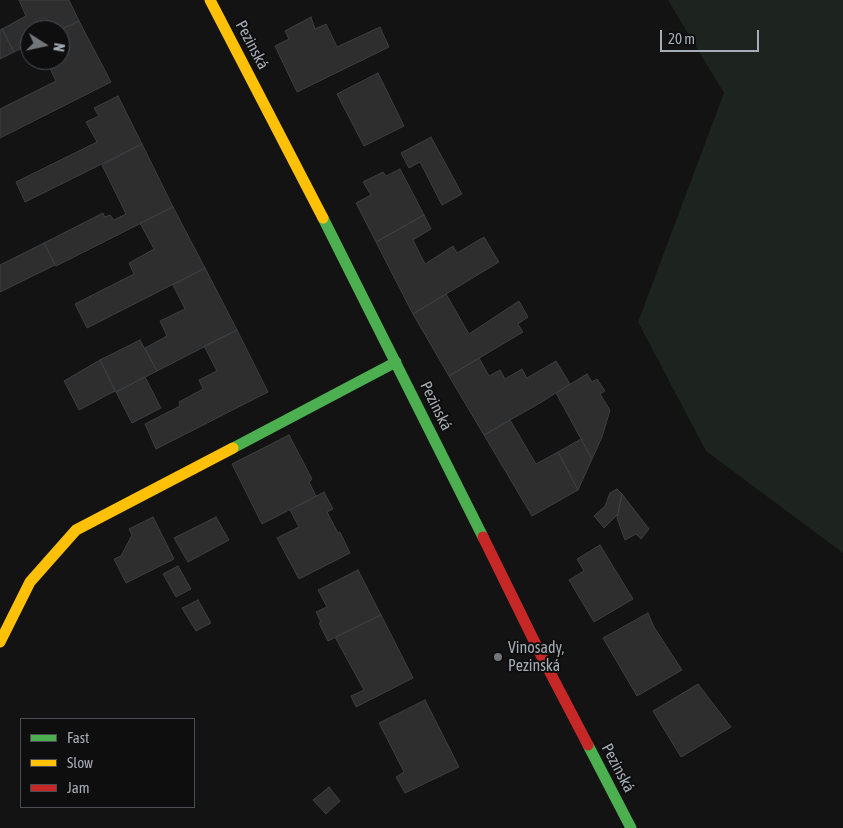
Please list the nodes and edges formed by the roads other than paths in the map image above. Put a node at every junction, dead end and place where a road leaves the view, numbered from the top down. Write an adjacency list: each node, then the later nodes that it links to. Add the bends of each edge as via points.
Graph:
1 (210, 0): 2 (main road, Pezinská)
2 (396, 362): 3 (main road, via 76,530 30,582); 4 (main road, Pezinská, via 542,659)
3 (0, 642)
4 (631, 828)

